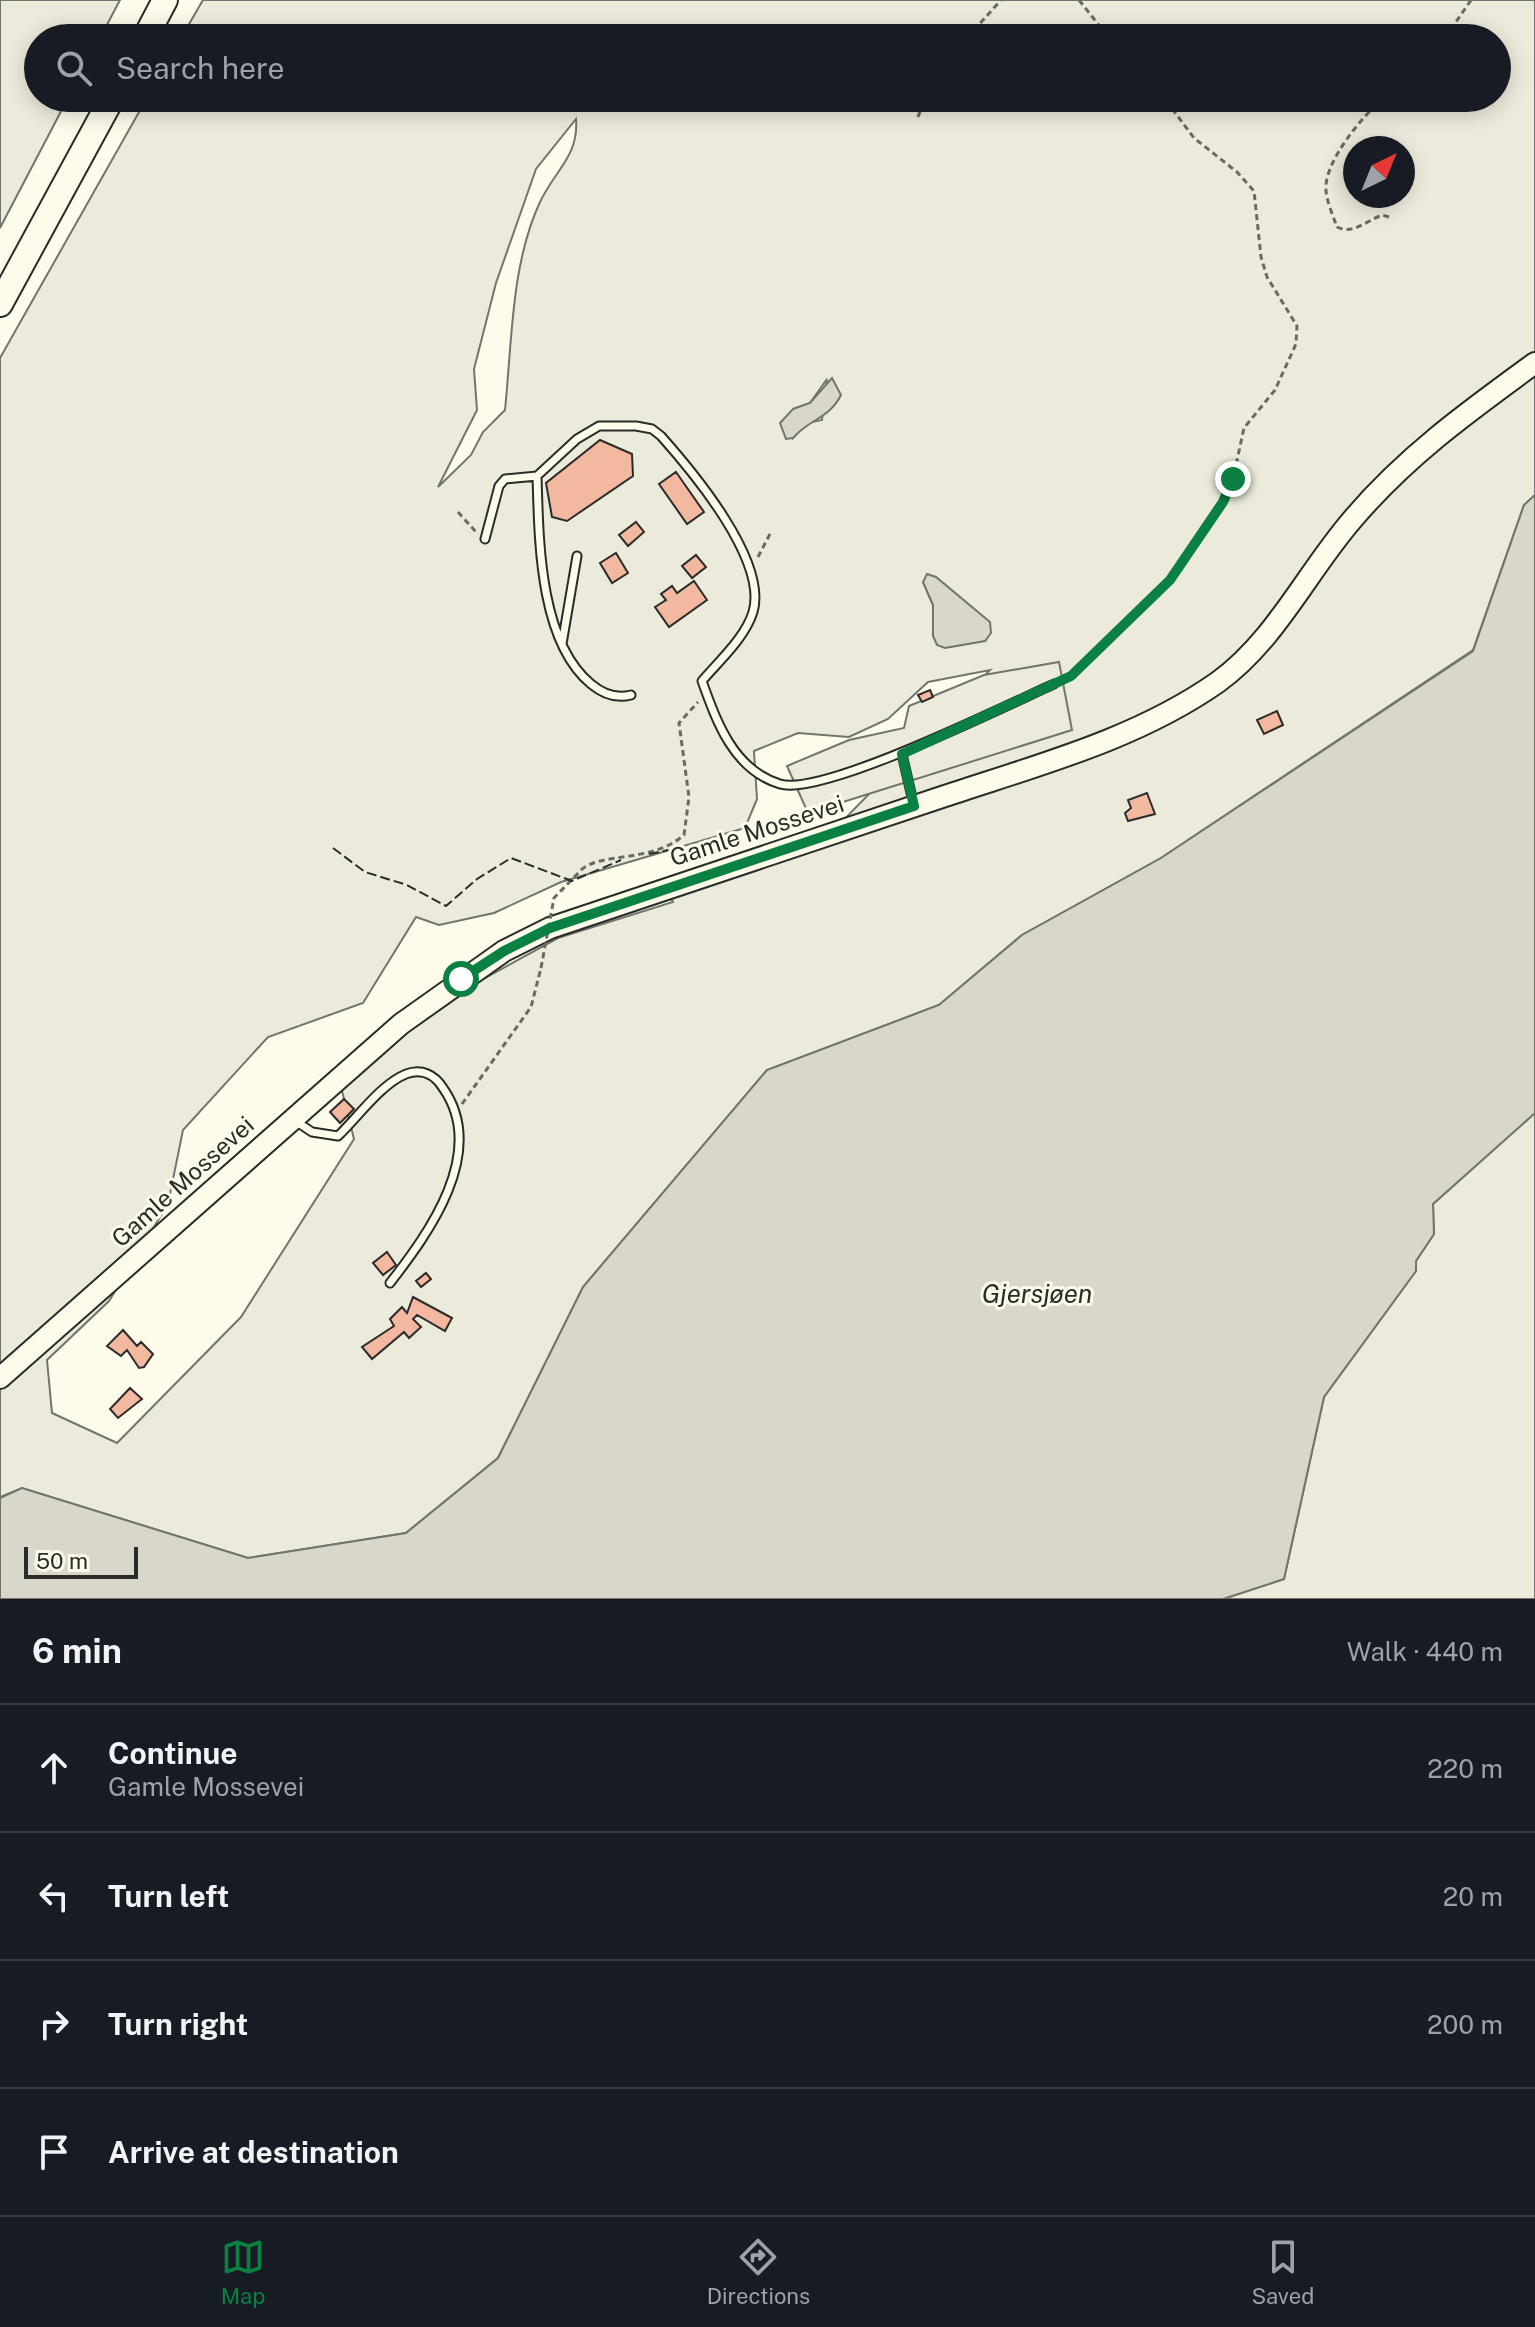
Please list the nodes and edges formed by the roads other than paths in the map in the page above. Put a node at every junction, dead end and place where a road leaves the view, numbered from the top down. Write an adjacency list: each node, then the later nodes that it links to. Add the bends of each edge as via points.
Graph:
1 (151, 0): 3 (highway)
2 (165, 0): 4 (highway)
3 (138, 24)
4 (152, 24)
5 (89, 112): 7 (highway)
6 (104, 112): 8 (highway)
7 (0, 277)
8 (0, 304)
9 (1535, 363): 17 (main road, Gamle Mossevei, via 1391,476 1252,651 1220,680 1131,731)
10 (537, 476): 11 (lane, via 505,479 499,486); 13 (lane, via 552,623); 16 (lane, via 599,426 652,429 671,446 731,528 752,580 752,614 702,681 726,740 749,769 783,785 803,785)
11 (485, 539)
12 (577, 556): 13 (lane)
13 (561, 649): 15 (lane, via 595,687 615,697)
14 (1054, 684): 16 (lane)
15 (631, 695)
16 (902, 754): 17 (lane)
17 (914, 806): 18 (main road, Gamle Mossevei, via 550,928 515,945 401,1024)
18 (293, 1119): 19 (lane, via 312,1132 338,1136 400,1078 415,1072 436,1078 454,1113 457,1150 431,1228); 20 (main road, Gamle Mossevei)
19 (390, 1283)
20 (0, 1378)

